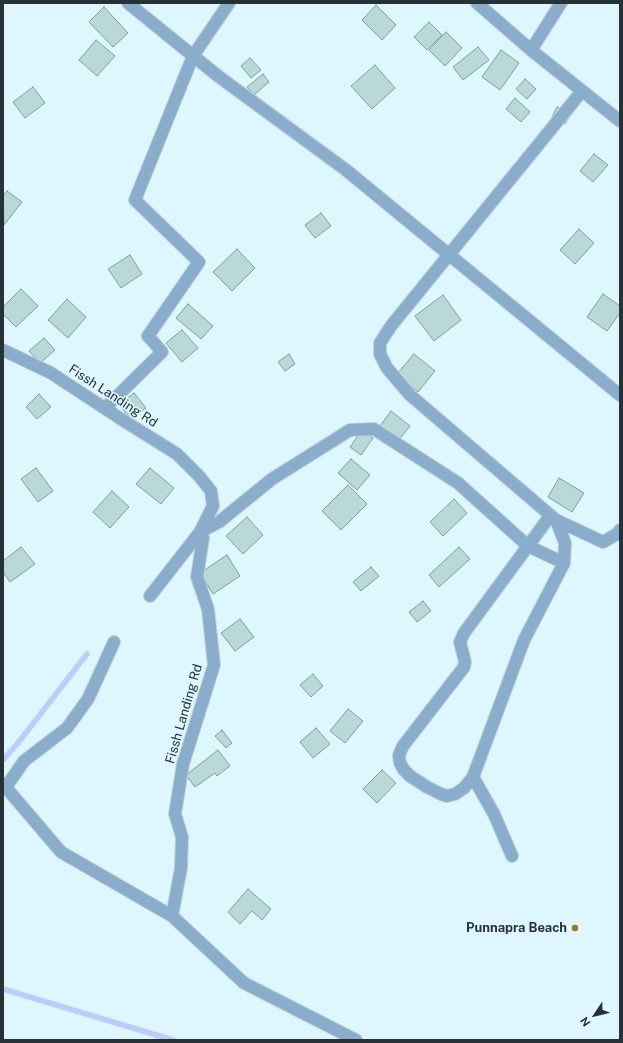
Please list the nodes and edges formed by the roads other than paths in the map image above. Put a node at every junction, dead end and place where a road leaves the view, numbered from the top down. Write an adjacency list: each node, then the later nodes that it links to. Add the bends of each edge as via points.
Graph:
1 (128, 3): 6 (street)
2 (229, 3): 6 (street)
3 (477, 3): 5 (street)
4 (561, 3): 5 (street)
5 (531, 50): 7 (street)
6 (193, 56): 9 (street, via 346,170); 12 (street, via 135,200 199,262 148,336 162,352)
7 (582, 91): 8 (street); 9 (street)
8 (620, 121)
9 (449, 256): 11 (street); 13 (street, via 380,342 380,354 387,368 410,396)
10 (3, 350): 12 (street, Fissh Landing Rd, via 51,373)
11 (620, 395)
12 (105, 408): 15 (street, Fissh Landing Rd, via 177,454 211,491 213,506)
13 (553, 518): 14 (street, via 603,542); 16 (street); 17 (street, via 565,543)
14 (620, 530)
15 (200, 532): 16 (street, via 219,522 272,479 350,430 374,429 458,483); 18 (street); 23 (street, Fissh Landing Rd, via 203,538 197,577 208,609 214,665 183,764 175,814 182,838 181,868)
16 (528, 546): 17 (street); 20 (street, via 464,633 460,642 464,667 403,746 399,755 400,763 410,776 447,796 456,794)
17 (564, 563): 20 (street, via 524,640)
18 (150, 596)
19 (114, 642): 21 (street, via 88,699 67,728 24,761)
20 (473, 777): 22 (street, via 494,814)
21 (4, 785): 23 (street, via 61,852)
22 (512, 856)
23 (172, 916): 24 (street, via 244,983)
24 (356, 1040)

